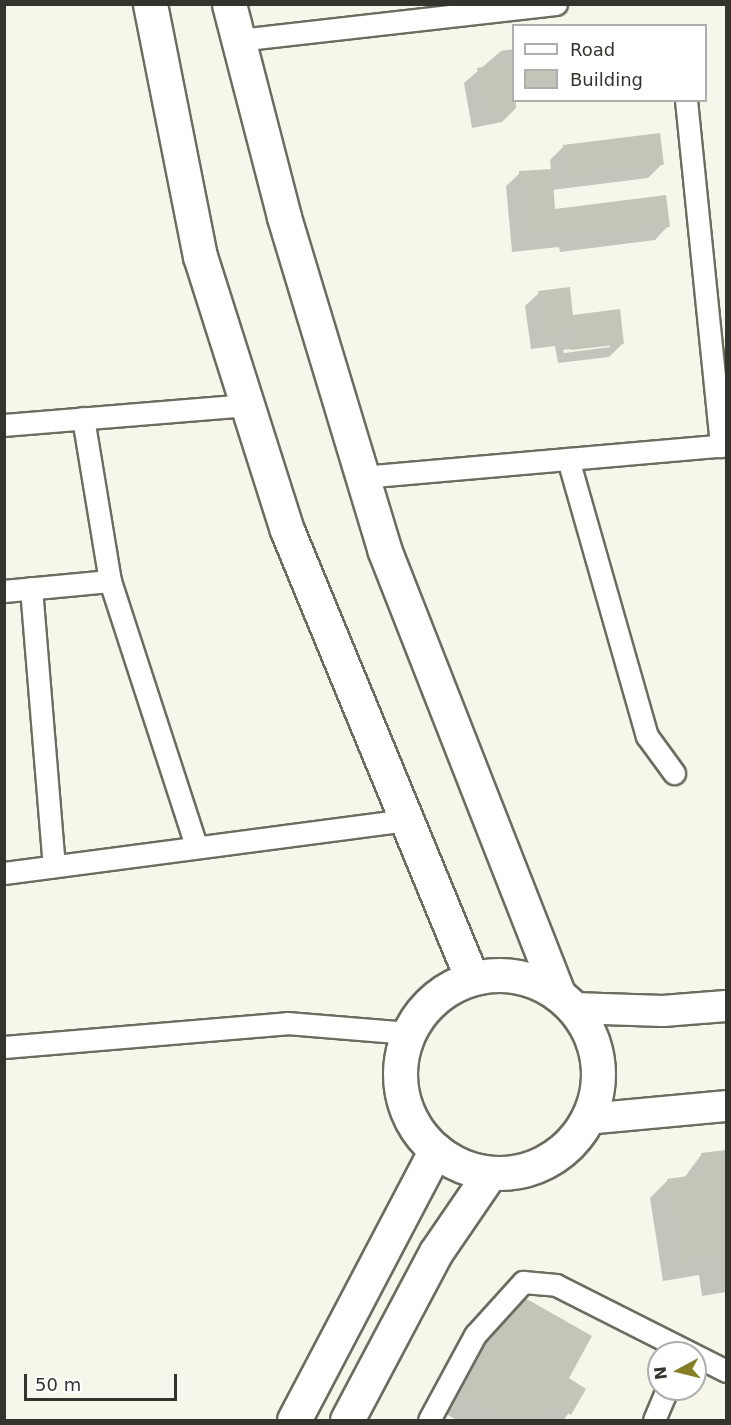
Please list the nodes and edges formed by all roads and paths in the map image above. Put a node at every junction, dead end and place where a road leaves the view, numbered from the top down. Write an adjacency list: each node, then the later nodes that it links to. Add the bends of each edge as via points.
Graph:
1 (150, 4): 7 (main road, via 200,256)
2 (556, 4): 4 (street)
3 (233, 5): 5 (main road)
4 (414, 12): 5 (street)
5 (239, 40): 12 (main road)
6 (686, 102): 10 (street)
7 (246, 405): 8 (street); 17 (main road, via 287,530)
8 (83, 418): 9 (street); 13 (street)
9 (4, 424)
10 (724, 445): 11 (street)
11 (568, 459): 12 (street); 16 (street, via 647,736)
12 (361, 477): 22 (main road, via 384,549)
13 (110, 581): 14 (street); 18 (street)
14 (30, 588): 15 (street); 19 (street)
15 (4, 591)
16 (674, 773)
17 (406, 820): 18 (street); 21 (main road)
18 (196, 846): 19 (street)
19 (54, 866): 20 (street)
20 (4, 873)
21 (472, 978): 22 (main road, via 518,976); 24 (main road, via 441,993)
22 (566, 1002): 23 (main road, via 663,1011); 27 (main road, via 591,1037 598,1070)
23 (726, 1006)
24 (409, 1033): 25 (street, via 286,1023); 28 (main road, via 401,1066 404,1101 419,1132)
25 (4, 1047)
26 (726, 1106): 27 (main road)
27 (587, 1119): 29 (main road, via 554,1157 523,1170)
28 (436, 1150): 29 (main road, via 458,1164); 34 (main road)
29 (490, 1173): 35 (main road, via 436,1252)
30 (666, 1341): 36 (street, via 556,1285 523,1282 475,1335)
31 (707, 1362): 32 (street)
32 (726, 1371)
33 (662, 1401): 37 (street)
34 (294, 1420)
35 (347, 1420)
36 (429, 1420)
37 (654, 1420)

